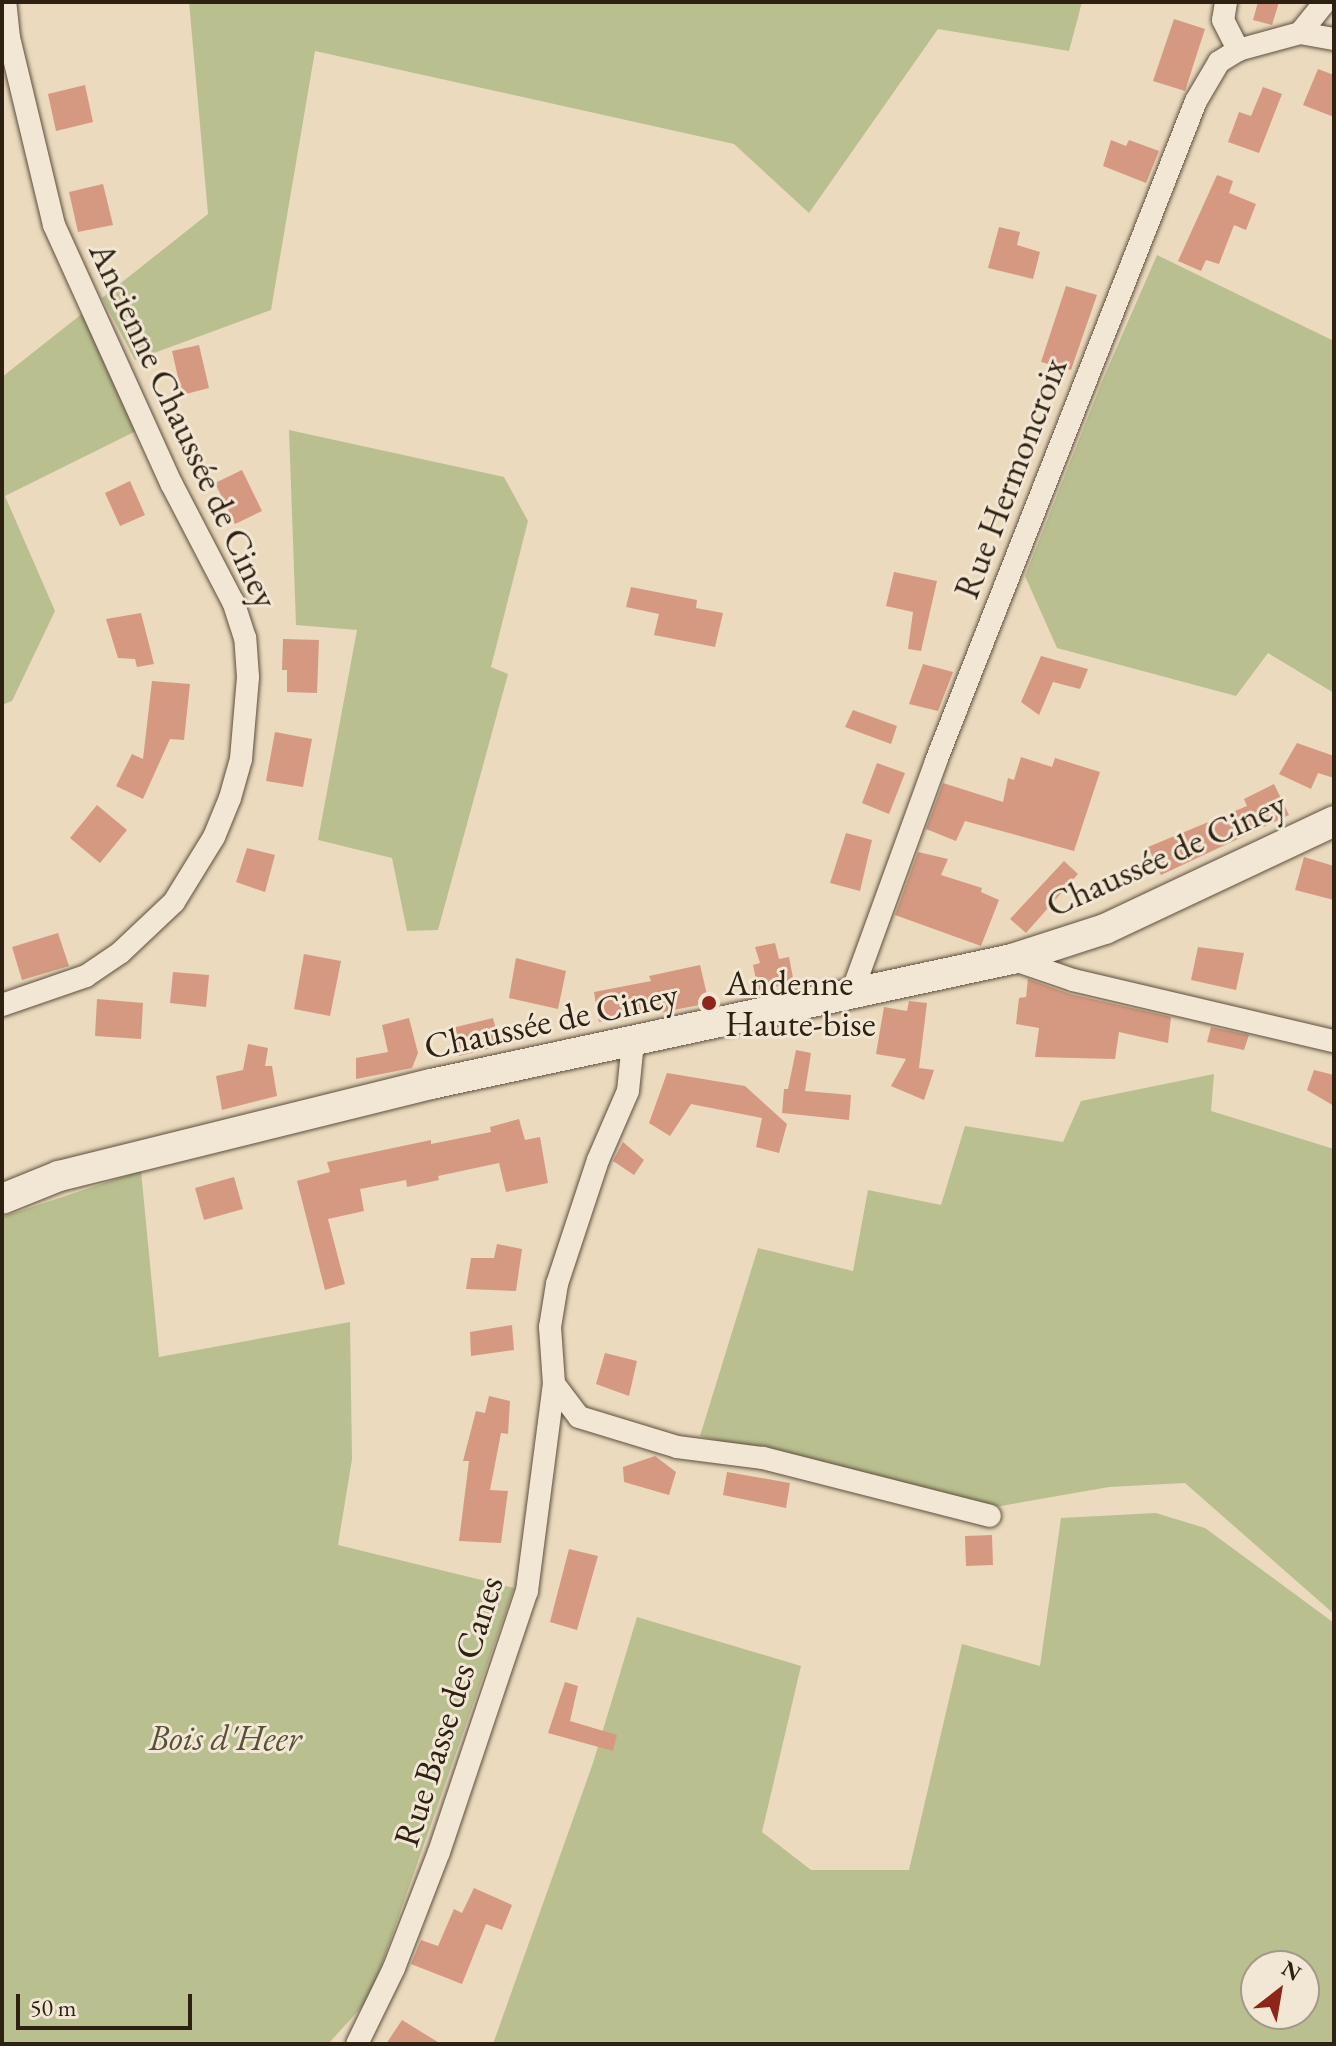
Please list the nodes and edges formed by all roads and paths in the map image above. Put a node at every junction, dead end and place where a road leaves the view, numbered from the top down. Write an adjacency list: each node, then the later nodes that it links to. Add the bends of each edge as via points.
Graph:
1 (5, 2): 10 (street, Ancienne Chaussée de Ciney, via 54,225 165,469 233,602 245,638 248,677 241,759 230,798 214,837 174,902 120,953 86,976)
2 (1226, 2): 6 (street, via 1223,20)
3 (1325, 2): 4 (street)
4 (1300, 33): 5 (street); 6 (street)
5 (1334, 39)
6 (1238, 50): 9 (street, Rue Hermoncroix, via 1219,62 1196,101 942,746)
7 (1334, 821): 8 (main road, Chaussée de Ciney, via 1105,929)
8 (1012, 959): 9 (main road, Chaussée de Ciney); 11 (street, via 1073,980)
9 (851, 995): 12 (main road, Chaussée de Ciney)
10 (2, 1005)
11 (1334, 1041)
12 (633, 1042): 13 (main road, Chaussée de Ciney, via 240,1130 59,1176); 14 (street, Rue Basse des Canes, via 628,1091 598,1160 557,1284 550,1327)
13 (2, 1199)
14 (554, 1384): 15 (street, via 579,1417 677,1447 763,1458); 16 (street, Rue Basse des Canes, via 527,1591 439,1852 394,1968)
15 (990, 1516)
16 (357, 2044)

